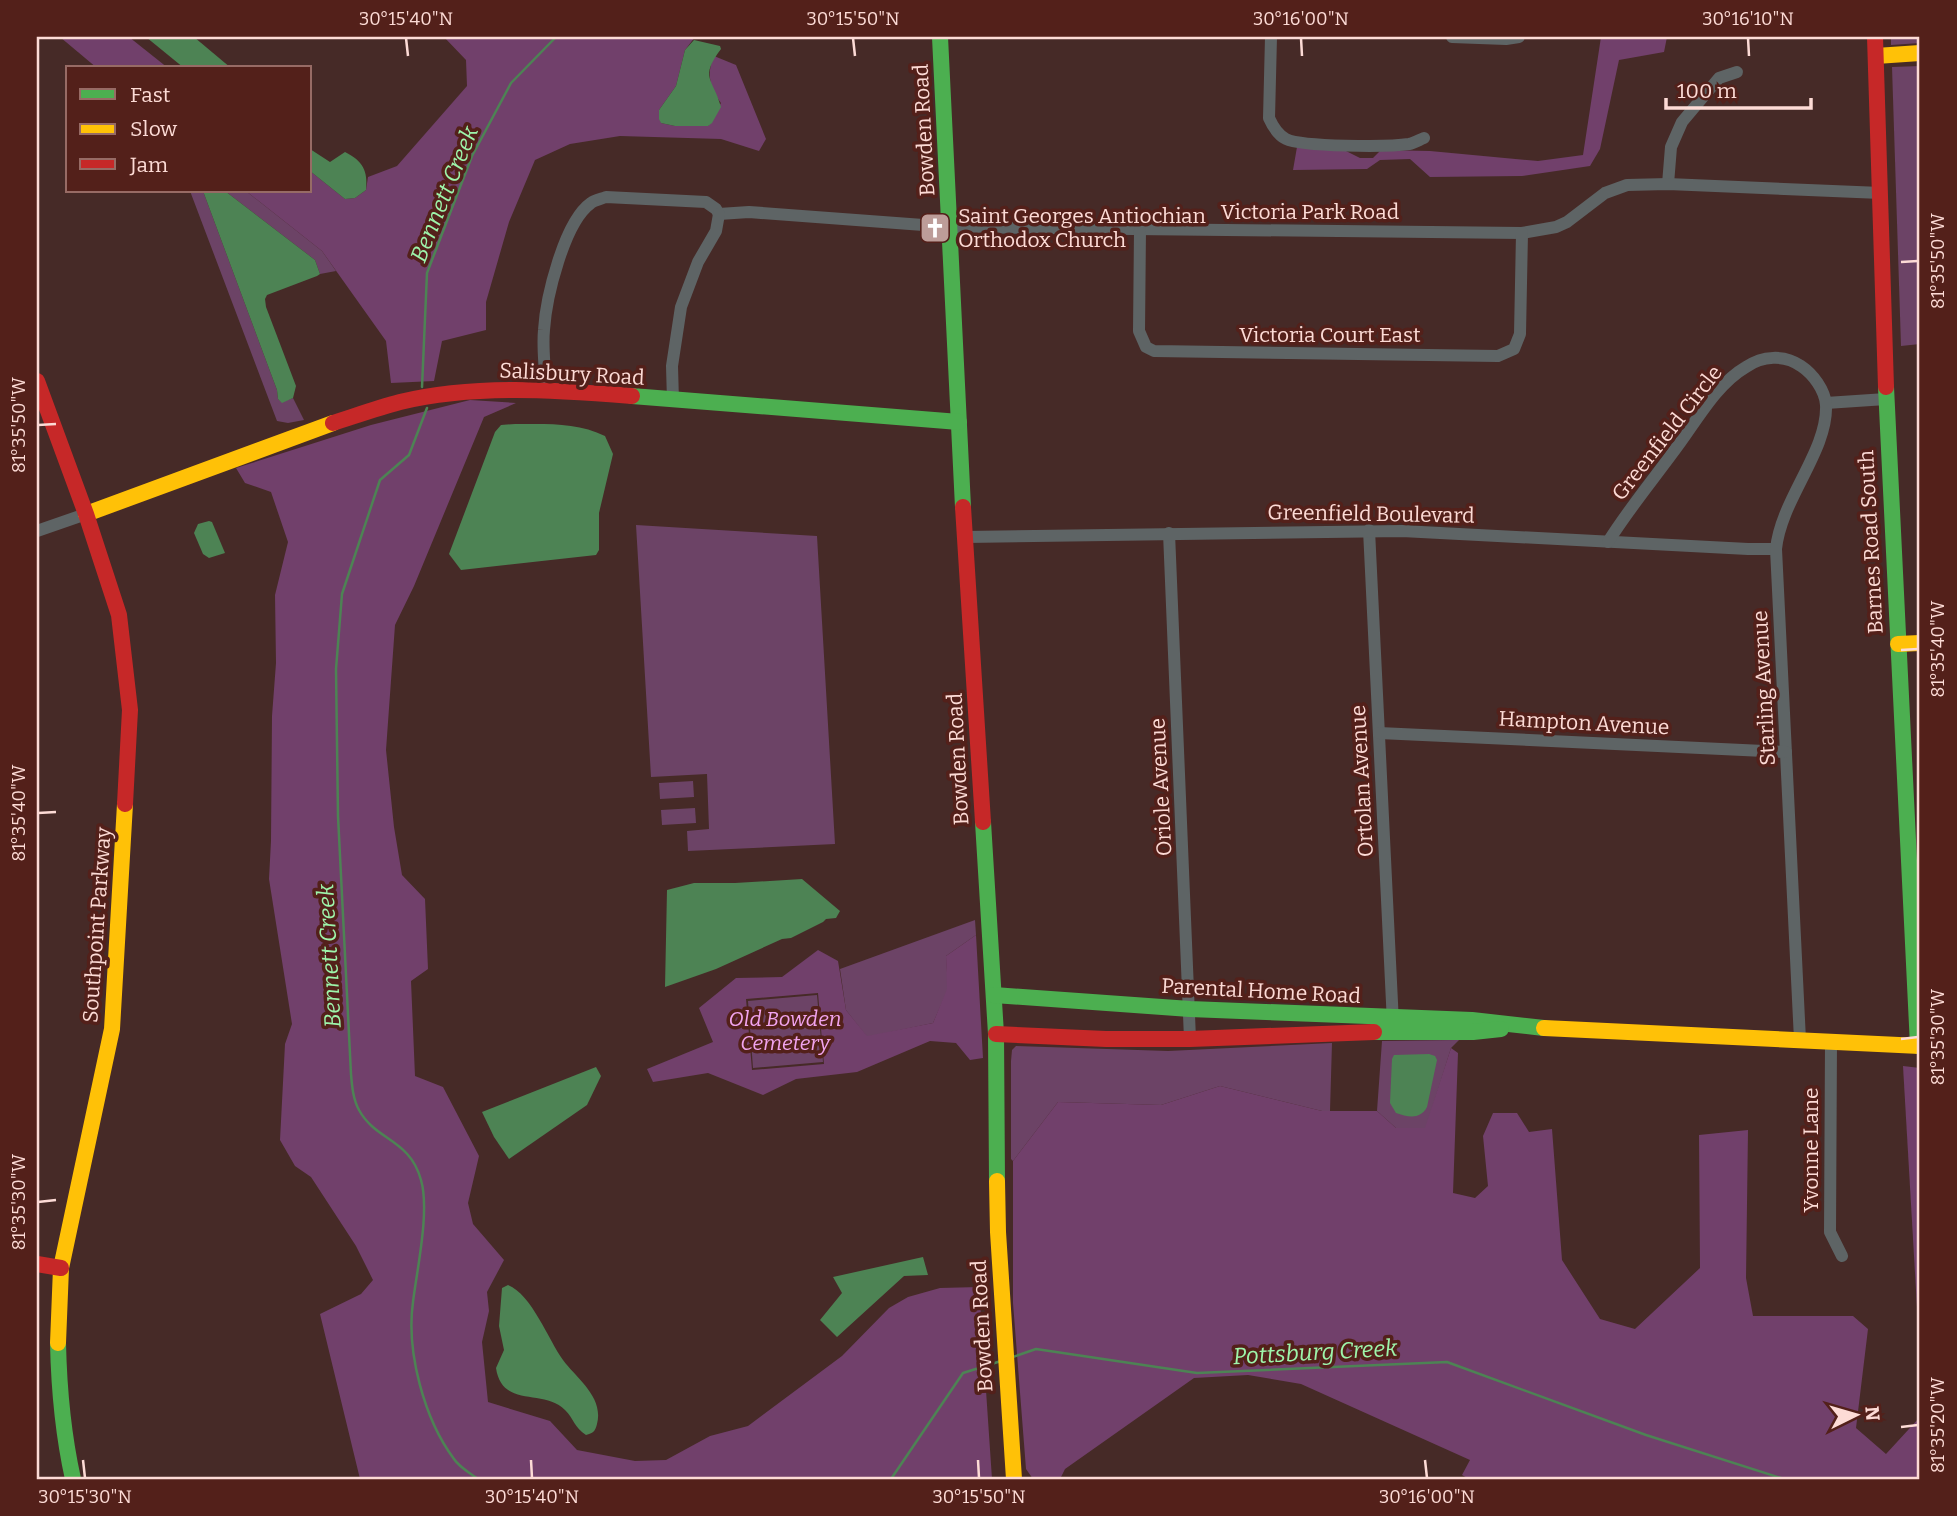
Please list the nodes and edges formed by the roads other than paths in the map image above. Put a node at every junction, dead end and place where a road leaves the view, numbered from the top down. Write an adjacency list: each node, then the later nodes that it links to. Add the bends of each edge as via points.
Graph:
1 (940, 37): 13 (main road, Bowden Road)
2 (1271, 37): 9 (street, via 1267,108 1273,127 1287,139 1371,145 1409,144)
3 (1452, 37): 4 (street)
4 (1519, 37)
5 (1875, 37): 7 (main road, Barnes Road South)
6 (1920, 53): 7 (main road)
7 (1875, 55): 11 (main road, Barnes Road South)
8 (1737, 72): 10 (street, via 1719,78 1682,122 1671,147)
9 (1424, 138)
10 (1668, 184): 11 (street, Victoria Park Road); 15 (street, Victoria Park Road, via 1616,188 1567,222)
11 (1881, 193): 18 (main road, Barnes Road South)
12 (719, 214): 13 (street, Victoria Park Road, via 749,212); 17 (street, Victoria Park Road, via 706,202 606,197 583,209 558,260 544,328); 19 (street, via 716,231 681,307)
13 (950, 227): 14 (street, Victoria Park Road); 21 (main road, Bowden Road)
14 (1140, 230): 15 (street, Victoria Park Road); 15 (street, Victoria Court East, via 1139,331 1146,347 1154,352 1498,356 1514,349 1520,334)
15 (1522, 233)
16 (37, 381): 22 (main road, Southpoint Parkway)
17 (545, 390): 19 (main road, Salisbury Road); 22 (main road, Salisbury Road, via 469,392 401,402)
18 (1886, 399): 20 (street); 30 (main road, Barnes Road South)
19 (673, 401): 21 (main road, Salisbury Road)
20 (1826, 403): 27 (street, Greenfield Circle, via 1813,377 1795,362 1766,359 1743,368 1714,397); 28 (street, Starling Avenue, via 1816,446 1779,525)
21 (959, 422): 26 (main road, Bowden Road)
22 (86, 514): 24 (street, Salisbury Road); 44 (main road, Southpoint Parkway, via 119,615 129,692 129,763 112,1029)
23 (1370, 530): 25 (street, Greenfield Boulevard); 27 (street, Greenfield Boulevard); 31 (street, Ortolan Avenue)
24 (37, 531)
25 (1169, 533): 26 (street, Greenfield Boulevard); 34 (street, Oriole Avenue)
26 (965, 537): 33 (main road, Bowden Road)
27 (1608, 542): 28 (street, Greenfield Boulevard)
28 (1776, 549): 32 (street, Starling Avenue)
29 (1920, 643): 30 (main road)
30 (1898, 644): 41 (main road, Barnes Road South)
31 (1379, 733): 32 (street, Hampton Avenue); 36 (street, Ortolan Avenue)
32 (1786, 752): 39 (street, Starling Avenue)
33 (994, 995): 34 (main road, Parental Home Road); 37 (main road, Bowden Road)
34 (1190, 1009): 35 (main road, Parental Home Road); 38 (street, Oriole Avenue)
35 (1351, 1024): 36 (main road, Parental Home Road); 38 (main road, Parental Home Road)
36 (1393, 1024): 39 (main road, Parental Home Road, via 1472,1020 1526,1027)
37 (996, 1034): 38 (main road, Parental Home Road); 46 (main road, Bowden Road, via 1000,1287)
38 (1190, 1039)
39 (1800, 1040): 40 (main road, Parental Home Road)
40 (1831, 1042): 41 (main road, Parental Home Road); 42 (street, Yvonne Lane, via 1830,1232)
41 (1919, 1046)
42 (1842, 1256)
43 (37, 1264): 44 (main road)
44 (61, 1268): 45 (main road, Southpoint Parkway, via 60,1390)
45 (72, 1479)
46 (1014, 1479)

